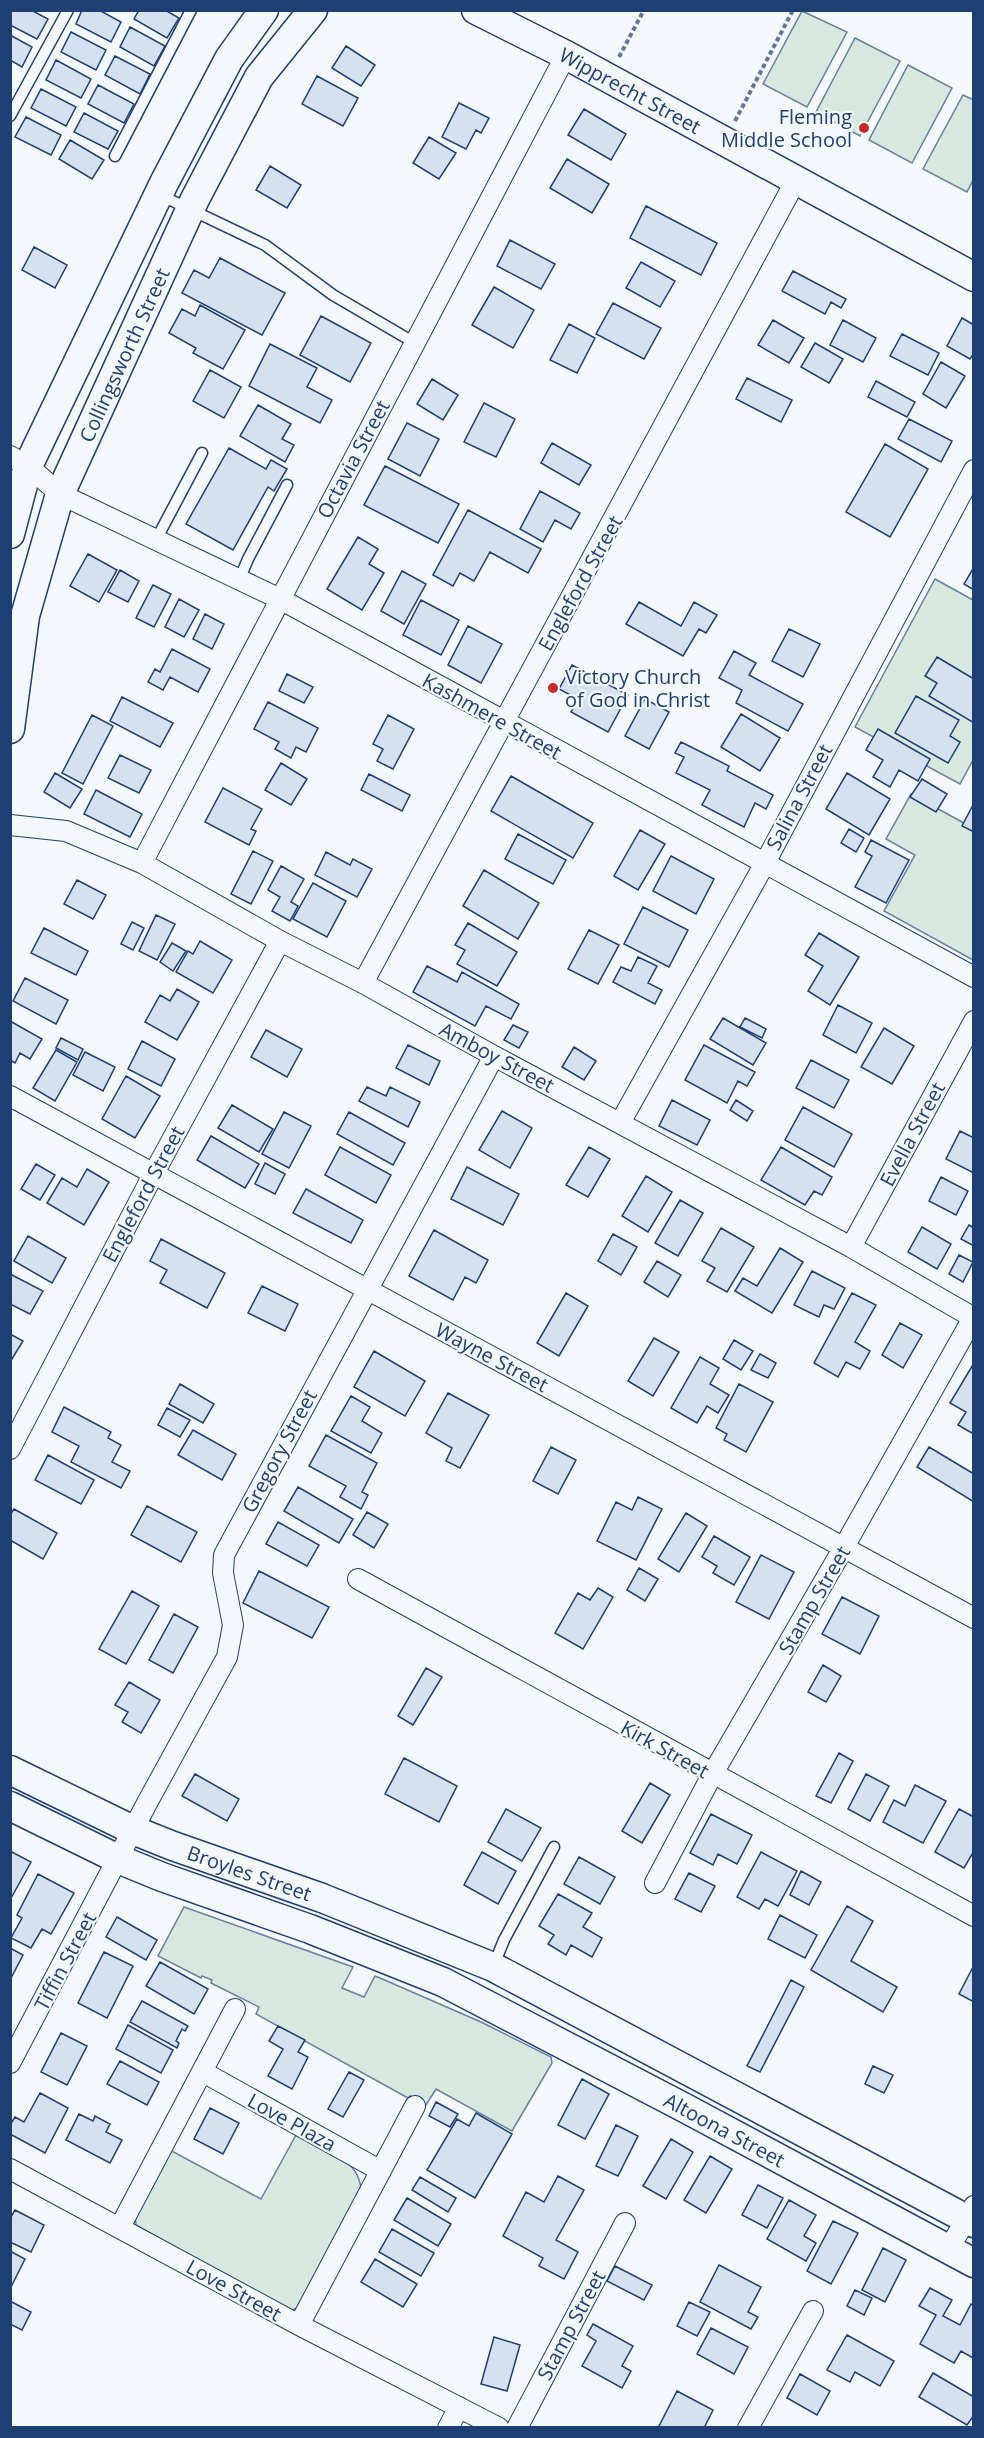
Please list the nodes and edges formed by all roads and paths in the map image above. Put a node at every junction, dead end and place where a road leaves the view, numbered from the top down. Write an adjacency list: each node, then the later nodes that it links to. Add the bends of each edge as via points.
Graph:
1 (68, 10): 10 (lane)
2 (191, 10): 12 (lane)
3 (264, 10): 14 (main road, Collingsworth Street, via 229,59)
4 (313, 10): 15 (main road, Collingsworth Street, via 260,76)
5 (476, 10): 8 (main road, Wipprecht Street)
6 (644, 10): 9 (path)
7 (793, 10): 11 (path)
8 (566, 55): 9 (main road, Wipprecht Street); 17 (street, Octavia Street)
9 (607, 78): 11 (main road, Wipprecht Street)
10 (10, 116)
11 (723, 142): 13 (main road, Wipprecht Street)
12 (115, 156)
13 (795, 182): 16 (main road, Wipprecht Street); 27 (street, Engleford Street)
14 (158, 194): 15 (lane); 19 (main road, Collingsworth Street)
15 (190, 209): 17 (lane, via 265,245 333,295); 22 (main road, Collingsworth Street)
16 (974, 277)
17 (415, 343): 26 (street, Octavia Street)
18 (202, 453): 24 (lane)
19 (19, 461): 22 (street, Kashmere Street); 23 (main road, Collingsworth Street)
20 (974, 470): 31 (street, Salina Street)
21 (287, 484): 25 (lane)
22 (60, 494): 24 (street, Kashmere Street); 28 (main road, Collingsworth Street, via 25,616)
23 (10, 534)
24 (156, 540): 25 (street, Kashmere Street)
25 (239, 580): 26 (street, Kashmere Street)
26 (280, 599): 27 (street, Kashmere Street); 30 (street, Octavia Street)
27 (504, 723): 31 (street, Kashmere Street); 34 (street, Engleford Street)
28 (10, 729)
29 (10, 825): 30 (street, Amboy Street, via 66,831)
30 (142, 863): 32 (street, Amboy Street)
31 (765, 863): 33 (street, Kashmere Street); 38 (street, Salina Street)
32 (280, 941): 34 (street, Amboy Street); 39 (street, Engleford Street)
33 (974, 978)
34 (363, 983): 36 (street, Amboy Street)
35 (974, 1021): 40 (street, Evella Street)
36 (494, 1056): 38 (street, Amboy Street); 41 (street, Gregory Street)
37 (10, 1096): 39 (street, Wayne Street)
38 (620, 1123): 40 (street, Amboy Street)
39 (154, 1173): 41 (street, Wayne Street); 43 (street, Engleford Street)
40 (851, 1247): 42 (street, Amboy Street)
41 (366, 1289): 44 (street, Wayne Street); 50 (street, Gregory Street, via 224,1555 223,1573 233,1625 227,1657)
42 (973, 1318): 44 (street, Stamp Street)
43 (10, 1449)
44 (844, 1547): 46 (street, Wayne Street); 48 (street, Stamp Street)
45 (358, 1579): 48 (street, Kirk Street)
46 (974, 1618)
47 (10, 1770): 50 (main road, Broyles Street)
48 (712, 1775): 53 (street, Stamp Street); 54 (street, Kirk Street)
49 (10, 1806): 52 (main road, Broyles Street)
50 (133, 1830): 52 (street, Gregory Street); 55 (main road, Broyles Street, via 322,1898)
51 (554, 1847): 55 (lane)
52 (118, 1859): 56 (main road, Broyles Street, via 310,1929 442,1982); 58 (street, Tiffin Street)
53 (655, 1883)
54 (974, 1916)
55 (493, 1967): 63 (main road, Altoona Street)
56 (474, 1999): 66 (main road, Altoona Street)
57 (235, 2009): 59 (street)
58 (10, 2063)
59 (204, 2072): 62 (street, Love Plaza); 65 (street)
60 (415, 2106): 62 (street)
61 (10, 2169): 65 (street, Love Street)
62 (381, 2171): 69 (street)
63 (971, 2216): 66 (street)
64 (625, 2223): 73 (street, Stamp Street)
65 (120, 2227): 69 (street, Love Street)
66 (948, 2250): 67 (main road, Altoona Street)
67 (974, 2263)
68 (813, 2311): 74 (street)
69 (299, 2325): 70 (street, Love Street)
70 (459, 2407): 71 (street); 72 (street, Love Street)
71 (448, 2427)
72 (499, 2427)
73 (517, 2427)
74 (748, 2427)

